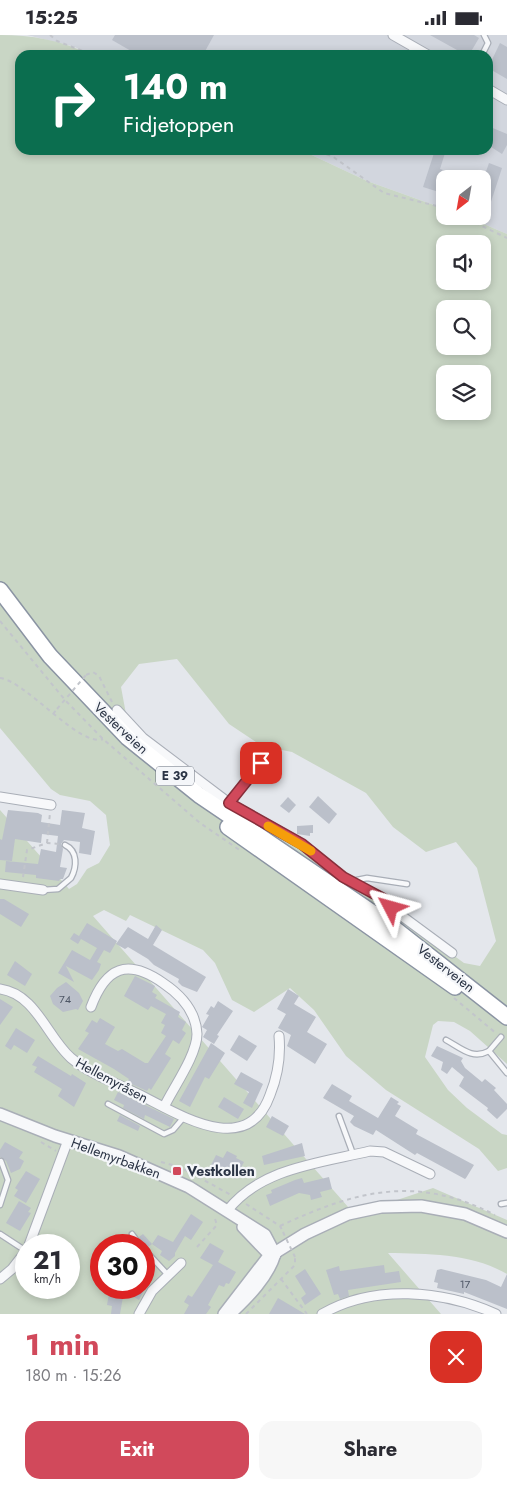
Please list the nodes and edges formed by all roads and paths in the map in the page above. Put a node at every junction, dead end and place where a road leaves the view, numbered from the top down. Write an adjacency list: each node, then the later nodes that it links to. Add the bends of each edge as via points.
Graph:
1 (50, 35): 4 (path)
2 (393, 35): 5 (street)
3 (484, 35): 6 (lane, via 488,43)
4 (80, 50)
5 (410, 50)
6 (484, 50)
7 (493, 92): 8 (street)
8 (507, 100)
9 (328, 155): 10 (path, via 384,193)
10 (436, 207)
11 (480, 225): 12 (path)
12 (507, 238)
13 (0, 590): 30 (highway, Vesterveien / E 39, via 50,656 128,738 199,795)
14 (0, 607): 30 (highway, Vesterveien / E 39, via 62,685 168,782 223,823)
15 (0, 678): 17 (path, via 15,684)
16 (117, 710): 17 (path, bridge, via 98,675 93,672 86,675); 21 (street, via 143,737)
17 (52, 714): 18 (path, via 91,739)
18 (103, 739)
19 (261, 763): 21 (lane)
20 (0, 797): 22 (street)
21 (229, 803): 25 (street, via 302,844)
22 (50, 805): 23 (path)
23 (47, 843): 24 (path); 28 (path, via 27,849)
24 (66, 845): 29 (lane, via 75,858 72,878 58,889)
25 (351, 882): 27 (lane, via 367,878); 30 (street, via 384,899)
26 (0, 884): 28 (street)
27 (407, 884)
28 (22, 887): 29 (street)
29 (43, 890)
30 (385, 921): 31 (street); 34 (highway, Vesterveien / E 39); 35 (highway, Vesterveien / E 39)
31 (452, 953)
32 (0, 989): 41 (street, Hellemyråsen, via 17,994 28,1003 60,1047 74,1060)
33 (91, 1007): 41 (street, Hellemyråsen, via 103,983 116,972 131,968 150,974 187,1004 196,1025 196,1042)
34 (507, 1017)
35 (504, 1033): 38 (lane)
36 (278, 1036): 44 (street, Hellemyråsen, via 278,1074 269,1101 257,1117 242,1127 224,1129)
37 (446, 1040): 38 (lane, via 472,1055 479,1056)
38 (489, 1051): 39 (lane)
39 (507, 1073)
40 (108, 1104): 44 (lane, Hellemyråsen, via 164,1134 173,1130)
41 (164, 1107): 44 (street, Hellemyråsen)
42 (0, 1114): 46 (street, Hellemyrbakken)
43 (339, 1116): 48 (lane)
44 (184, 1117)
45 (36, 1139): 47 (path)
46 (68, 1140): 47 (street); 52 (street, Hellemyrbakken, via 119,1156 175,1180)
47 (63, 1155): 57 (street)
48 (354, 1155): 50 (street, via 384,1151); 52 (street, via 287,1171 262,1181)
49 (1, 1161): 51 (lane, via 8,1180)
50 (430, 1174)
51 (0, 1205)
52 (227, 1211): 60 (street, Hellemyrbakken, via 265,1235)
53 (212, 1213): 59 (path, via 217,1225)
54 (280, 1226): 66 (path, bridge, via 295,1257 295,1265)
55 (507, 1231): 60 (street, via 465,1214 441,1209 381,1207 365,1209 333,1221 305,1234)
56 (0, 1234): 58 (lane)
57 (33, 1234)
58 (15, 1244)
59 (196, 1247)
60 (275, 1254): 68 (street, via 268,1257); 69 (street, via 272,1265 258,1284)
61 (155, 1261): 64 (lane)
62 (181, 1263): 64 (street)
63 (15, 1266): 65 (street)
64 (168, 1275): 67 (street, via 152,1291)
65 (0, 1279)
66 (281, 1279): 70 (path); 71 (path)
67 (139, 1314)
68 (224, 1314)
69 (230, 1314)
70 (246, 1314)
71 (307, 1314)
72 (322, 1314): 73 (street, via 365,1298 403,1294 452,1299)
73 (496, 1314)

